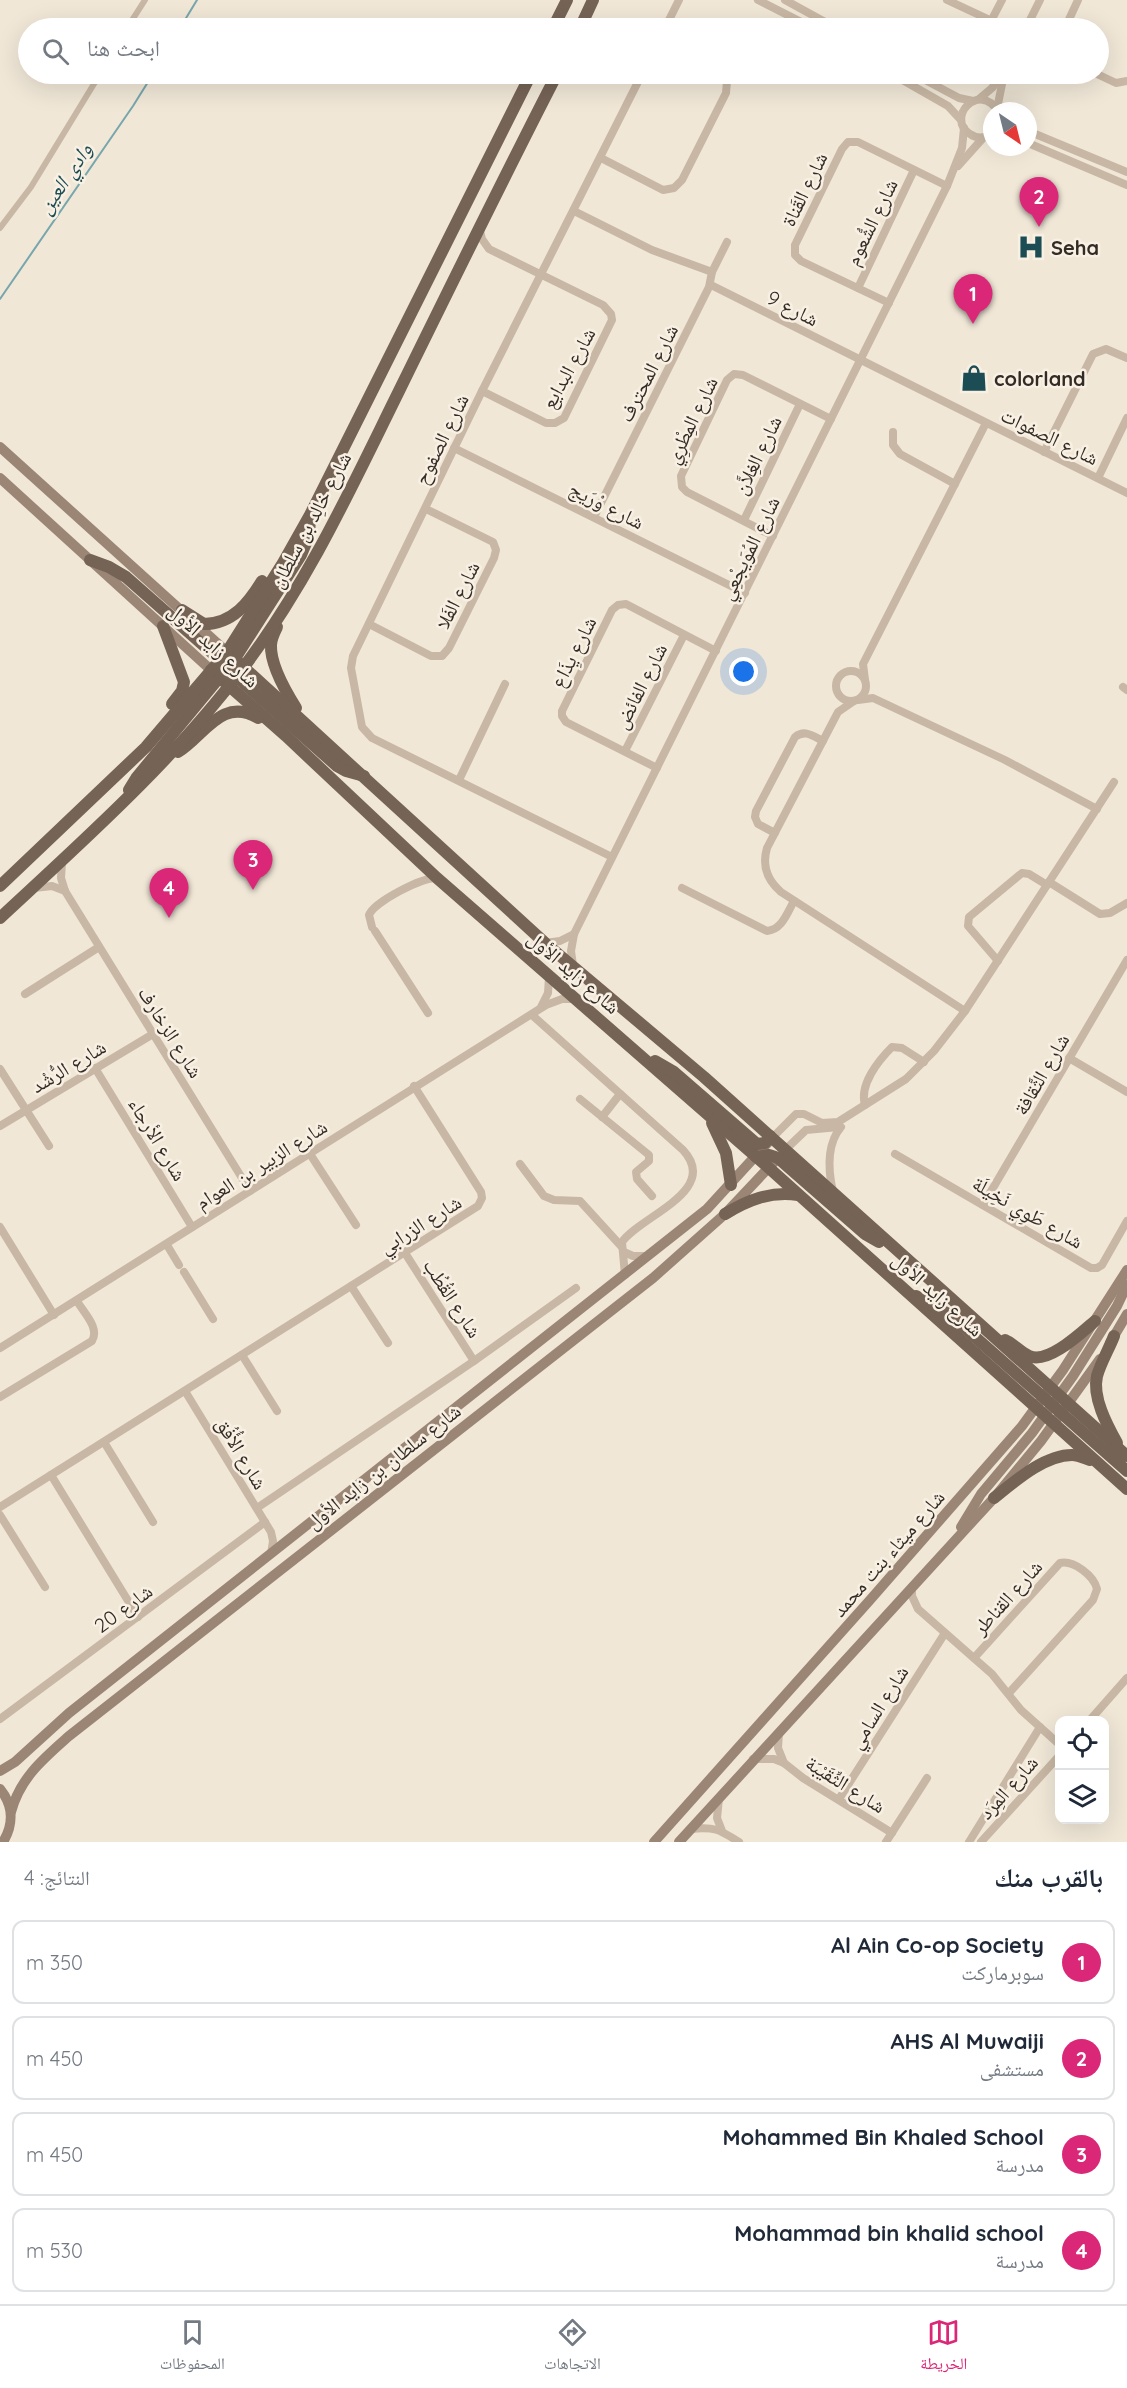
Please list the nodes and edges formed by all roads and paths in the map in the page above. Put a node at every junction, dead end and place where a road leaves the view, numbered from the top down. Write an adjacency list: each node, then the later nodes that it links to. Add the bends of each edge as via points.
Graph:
1 (145, 0): 11 (street)
2 (594, 0): 14 (main road)
3 (679, 0): 15 (street)
4 (758, 0): 16 (street)
5 (785, 0): 17 (street)
6 (947, 0): 18 (street)
7 (1002, 0): 19 (street)
8 (1040, 0): 20 (street)
9 (1078, 0): 21 (street)
10 (566, 2): 12 (main road); 13 (main road)
11 (134, 18)
12 (558, 18)
13 (563, 18)
14 (585, 18)
15 (670, 18)
16 (793, 18)
17 (818, 18)
18 (985, 18)
19 (993, 18)
20 (1031, 18)
21 (1070, 18)
22 (1109, 80): 23 (street)
23 (1127, 81)
24 (94, 84): 48 (street, via 31,188)
25 (526, 84): 73 (main road, شارع خالِد بن سلطان)
26 (551, 84): 47 (main road, شارع خالِد بن سلطان)
27 (637, 84): 40 (street, شارع الصفوح)
28 (727, 84): 40 (street, via 726,93 679,185 663,190)
29 (910, 84): 36 (street, via 948,106)
30 (933, 84): 33 (street, via 959,98)
31 (995, 84): 33 (street)
32 (1002, 84): 35 (street)
33 (977, 100): 34 (street); 36 (street, via 964,108)
34 (985, 102)
35 (999, 102)
36 (962, 124): 38 (street, via 969,134); 43 (street, شارع المُوَيجْعِي, via 962,148)
37 (1037, 135): 42 (street)
38 (983, 138): 43 (street, شارع المُوَيجْعِي)
39 (1037, 147): 44 (street)
40 (601, 158): 46 (street, شارع الصفوح)
41 (914, 170): 45 (street, شارع القَناة); 55 (street, شارع الشُّعوم); 55 (street, شارع القَناة, via 858,142 848,142 795,245 795,255 801,261)
42 (1127, 172)
43 (952, 175): 45 (street, شارع المُوَيجْعِي)
44 (1127, 184)
45 (947, 186): 56 (street, شارع المُوَيجْعِي)
46 (574, 211): 52 (street, via 652,250); 53 (street, شارع الصفوح)
47 (479, 226): 50 (street); 51 (main road, شارع خالِد بن سلطان)
48 (0, 228)
49 (727, 242): 52 (street, شارع المحترف)
50 (489, 249): 51 (street, via 476,249); 53 (street, شارع البدايع)
51 (464, 257): 79 (main road, شارع خالِد بن سلطان, via 337,517)
52 (712, 272): 54 (street, شارع المحترف)
53 (542, 275): 59 (street, شارع الصفوح); 59 (street, شارع البدايع, via 603,305 611,314 610,326 564,418 546,423)
54 (711, 285): 58 (street, شارع 9); 74 (street, شارع المحترف)
55 (858, 288): 56 (street, شارع القَناة)
56 (889, 303): 58 (street, شارع المُوَيجْعِي)
57 (1127, 358): 67 (street, via 1106,349 1094,354)
58 (861, 360): 62 (street, شارع المُوَيجْعِي); 63 (street, شارع الصفوات)
59 (482, 391): 66 (street, شارع الصفوح)
60 (800, 404): 62 (street, شارع المِطْرِي); 75 (street, شارع الغِلاَّن); 75 (street, شارع المِطْرِي, via 743,375 734,374 727,380 681,483 687,492)
61 (1127, 418): 69 (street)
62 (831, 419): 76 (street, شارع المُوَيجْعِي)
63 (986, 423): 67 (street, شارع الصفوات); 70 (street)
64 (893, 432): 70 (street, via 893,445 900,453)
65 (1, 448): 81 (main road, شارع زايد الأول)
66 (454, 448): 72 (street, شارع الصفوح); 74 (street, شارع وْرَيج)
67 (1044, 452): 69 (street, شارع الصفوات)
68 (0, 478): 77 (main road, شارع زايد الأول)
69 (1098, 478): 71 (street, شارع الصفوات)
70 (956, 484): 86 (street)
71 (1127, 493)
72 (426, 509): 82 (street, شارع الصفوح); 82 (street, شارع الفَلا, via 489,540 496,554 442,656 431,656)
73 (310, 514): 78 (main road, شارع خالِد بن سلطان); 87 (main road, via 309,536 301,555)
74 (594, 517): 80 (street, شارع وْرَيج)
75 (744, 520): 76 (street, شارع المِطْرِي)
76 (773, 536): 80 (street, شارع المُوَيجْعِي)
77 (90, 560): 83 (main road, شارع زايد الأول); 87 (main road, via 126,577)
78 (284, 563): 81 (main road, via 266,575 245,606 222,620 204,624); 87 (main road, شارع خالِد بن سلطان)
79 (295, 592): 87 (main road, شارع خالِد بن سلطان); 95 (main road, via 272,638 271,649 282,684)
80 (745, 593): 85 (street, شارع المُوَيجْعِي)
81 (182, 610): 87 (main road, شارع زايد الأول)
82 (369, 624): 103 (street, شارع الصفوح, via 351,662 362,727 372,738)
83 (163, 626): 87 (main road, شارع زايد الأول); 98 (main road, via 183,687 156,724)
84 (684, 635): 85 (street, شارع يِذَاع); 99 (street, شارع الفائض); 99 (street, شارع يِذَاع, via 626,604 612,610 562,716 566,722)
85 (716, 651): 101 (street, شارع المُوَيجْعِي)
86 (863, 664): 88 (street); 89 (street)
87 (228, 668): 95 (main road, شارع زايد الأول); 96 (main road, شارع زايد الأول); 98 (main road, شارع خالِد بن سلطان); 100 (main road, شارع خالِد بن سلطان); 102 (main road, via 337,766); 105 (main road, via 137,777)
88 (849, 671): 89 (street, via 858,673); 91 (street, via 837,679)
89 (865, 683): 92 (street); 93 (street, via 864,694)
90 (505, 684): 103 (street)
91 (837, 693): 93 (street, via 844,700); 94 (street)
92 (873, 698): 93 (street); 106 (street, via 1005,760)
93 (856, 701): 94 (street)
94 (838, 712): 97 (street)
95 (301, 717): 102 (main road, شارع زايد الأول)
96 (286, 736): 100 (main road, via 251,714 237,711 214,720 190,744); 110 (main road, شارع زايد الأول)
97 (823, 741): 107 (street); 107 (street, via 807,733 795,737 756,812 758,824)
98 (146, 747): 114 (main road, شارع خالِد بن سلطان)
99 (626, 751): 101 (street, شارع يِذَاع)
100 (164, 761): 105 (main road, شارع خالِد بن سلطان)
101 (657, 768): 108 (street, شارع المُوَيجْعِي)
102 (365, 776): 122 (main road, شارع زايد الأول)
103 (459, 780): 108 (street, شارع الصفوح)
104 (1114, 782): 106 (street)
105 (124, 804): 109 (main road, شارع خالِد بن سلطان)
106 (1097, 809): 112 (street)
107 (775, 833): 118 (street, via 765,857 768,876 772,885)
108 (612, 857): 121 (street, شارع المُوَيجْعِي)
109 (63, 859): 116 (main road, شارع خالِد بن سلطان); 117 (street, شارع الزخارف, via 61,878)
110 (417, 859): 111 (main road, شارع زايد الأول); 113 (street)
111 (437, 878): 113 (street); 127 (main road, شارع زايد الأول)
112 (1048, 883): 119 (street, via 1097,912 1110,913); 125 (street); 125 (street, via 1022,873 969,918 968,926)
113 (414, 884): 132 (street, via 374,907 369,915)
114 (0, 886)
115 (682, 888): 118 (street, via 766,931 780,925)
116 (32, 889): 117 (street, via 45,885); 120 (main road, شارع خالِد بن سلطان)
117 (65, 891): 123 (street, شارع الزخارف)
118 (794, 901): 131 (street)
119 (1127, 903)
120 (0, 918)
121 (574, 934): 122 (street); 126 (street, شارع المُوَيجْعِي)
122 (545, 943): 126 (main road, شارع زايد الأول)
123 (99, 946): 128 (street); 134 (street, شارع الزخارف)
124 (1127, 960): 136 (street, شارع الثَّقافة)
125 (998, 961): 131 (street)
126 (573, 967): 150 (main road, شارع زايد الأول)
127 (549, 977): 129 (main road, شارع زايد الأول); 130 (street, via 548,993)
128 (25, 994)
129 (574, 999): 130 (street, شارع الزبير بن العوام, via 557,1000); 135 (main road, شارع زايد الأول)
130 (540, 1008): 133 (street, شارع الزبير بن العوام)
131 (965, 1011): 137 (street)
132 (428, 1013)
133 (532, 1015): 140 (street, شارع الزبير بن العوام); 142 (street)
134 (153, 1034): 138 (street, شارع الرُّشْد); 159 (street, شارع الزخارف)
135 (642, 1056): 146 (main road, شارع زايد الأول); 150 (main road, via 667,1066 757,1144)
136 (1069, 1058): 141 (street); 163 (street, شارع الثَّقافة)
137 (924, 1062): 144 (street, via 906,1079); 144 (street, via 902,1048 892,1047 865,1085)
138 (95, 1068): 145 (street, شارع الرُّشْد); 168 (street, شارع الأرجاء)
139 (0, 1070): 145 (street)
140 (414, 1086): 152 (street, شارع الزبير بن العوام); 172 (street, شارع الزرابي, via 482,1198 475,1208)
141 (1127, 1092)
142 (620, 1094): 147 (street); 171 (street, via 683,1150 693,1170 686,1190 624,1239)
143 (580, 1099): 147 (street)
144 (865, 1105): 148 (street); 150 (street, via 830,1124 796,1114)
145 (26, 1111): 149 (street, شارع الرُّشْد); 151 (street)
146 (705, 1111): 155 (main road, شارع زايد الأول); 158 (main road, via 726,1153)
147 (602, 1117): 162 (street, via 649,1155 649,1161 636,1172 637,1179)
148 (843, 1124): 153 (street, via 806,1130); 160 (street, via 831,1143)
149 (0, 1126)
150 (771, 1137): 153 (main road, شارع زايد الأول); 155 (main road, شارع سلطان بن زايد الأول)
151 (49, 1146)
152 (310, 1154): 159 (street, شارع الزبير بن العوام); 166 (street)
153 (781, 1154): 155 (main road); 157 (main road, شارع سلطان بن زايد الأول); 160 (main road, شارع زايد الأول); 170 (main road, via 866,1233)
154 (895, 1154): 163 (street, شارع طَوِي نَخِيلَة)
155 (756, 1157): 157 (main road, شارع زايد الأول); 158 (main road, شارع سلطان بن زايد الأول)
156 (520, 1164): 171 (street, via 544,1196 580,1201)
157 (769, 1168): 161 (main road, شارع زايد الأول); 164 (main road, شارع سلطان بن زايد الأول)
158 (731, 1185): 173 (main road, شارع سلطان بن زايد الأول)
159 (250, 1191): 168 (street, شارع الزبير بن العوام)
160 (834, 1194): 170 (main road, شارع زايد الأول)
161 (798, 1195): 164 (main road, via 767,1195); 192 (main road, شارع زايد الأول, via 906,1292 951,1315)
162 (652, 1196)
163 (983, 1205): 165 (street, شارع طَوِي نَخِيلَة, via 1094,1268 1102,1265)
164 (725, 1214): 207 (main road, شارع سلطان بن زايد الأول, via 646,1284)
165 (1127, 1221)
166 (356, 1225)
167 (0, 1227): 181 (street)
168 (192, 1227): 169 (street, شارع الزبير بن العوام)
169 (167, 1245): 179 (street, شارع الزبير بن العوام); 182 (street)
170 (894, 1247): 184 (main road, شارع زايد الأول)
171 (622, 1249): 173 (street, via 633,1256); 175 (street)
172 (405, 1253): 177 (street, شارع الزرابي); 189 (street, شارع القُطُب)
173 (649, 1256): 175 (main road, شارع سلطان بن زايد الأول)
174 (1127, 1270): 183 (main road, شارع ميثاء بنت محمد)
175 (625, 1275): 197 (main road, شارع سلطان بن زايد الأول)
176 (1127, 1285): 192 (main road)
177 (351, 1286): 186 (street); 188 (street, شارع الزرابي)
178 (576, 1288): 189 (street)
179 (77, 1301): 181 (street, شارع الزبير بن العوام); 191 (street, via 95,1329 92,1341)
180 (1127, 1314): 185 (main road, شارع ميثاء بنت محمد)
181 (54, 1315): 187 (street, شارع الزبير بن العوام)
182 (213, 1319)
183 (1095, 1321): 184 (main road, via 1063,1348 1034,1358); 192 (main road, شارع ميثاء بنت محمد)
184 (993, 1336): 192 (main road, شارع زايد الأول)
185 (1114, 1336): 192 (main road, شارع ميثاء بنت محمد); 195 (main road, via 1096,1385 1106,1422)
186 (388, 1343)
187 (0, 1348)
188 (242, 1355): 190 (street, شارع الزرابي); 193 (street)
189 (474, 1361): 203 (street)
190 (185, 1391): 194 (street, شارع الزرابي); 203 (street, شارع الأُفُق)
191 (0, 1397)
192 (1052, 1406): 195 (main road, شارع زايد الأول); 196 (main road, شارع زايد الأول); 198 (main road); 201 (main road, شارع ميثاء بنت محمد); 210 (main road, via 981,1494); 239 (main road, شارع ميثاء بنت محمد, via 985,1470)
193 (277, 1411)
194 (104, 1442): 199 (street, شارع الزرابي); 205 (street)
195 (1124, 1454)
196 (1095, 1461): 200 (main road, شارع زايد الأول); 201 (main road, via 1072,1455 1040,1465 1025,1472)
197 (378, 1469): 207 (main road, via 381,1482 350,1507); 209 (main road, شارع سلطان بن زايد الأول)
198 (1127, 1471)
199 (51, 1475): 202 (street, شارع الزرابي); 216 (street)
200 (1127, 1489)
201 (994, 1498): 210 (main road, شارع ميثاء بنت محمد)
202 (0, 1507)
203 (257, 1508): 206 (street, شارع الأُفُق)
204 (0, 1515): 213 (street)
205 (153, 1522)
206 (265, 1522): 208 (street, شارع الأُفُق); 216 (street, شارع 20)
207 (331, 1530): 234 (main road, شارع سلطان بن زايد الأول, via 63,1742 28,1774)
208 (271, 1532): 209 (street); 211 (street)
209 (295, 1535): 211 (main road, شارع سلطان بن زايد الأول)
210 (956, 1538): 212 (main road, شارع ميثاء بنت محمد)
211 (270, 1555): 229 (main road, شارع سلطان بن زايد الأول)
212 (913, 1586): 214 (main road, شارع ميثاء بنت محمد); 215 (street, via 912,1596)
213 (45, 1587)
214 (894, 1606): 215 (street, via 904,1604); 224 (main road, شارع ميثاء بنت محمد)
215 (918, 1609): 217 (street)
216 (138, 1617): 222 (street, شارع 20)
217 (945, 1633): 218 (street); 233 (street, شارع السامي)
218 (974, 1658): 220 (street); 220 (street, شارع القناطر, via 1060,1563 1072,1563 1092,1579 1097,1589 1093,1600)
219 (1127, 1678): 221 (street)
220 (1009, 1693): 223 (street)
221 (1094, 1716)
222 (1, 1717)
223 (1040, 1727): 225 (street); 243 (street)
224 (779, 1733): 227 (main road, شارع ميثاء بنت محمد); 228 (street, شارع الثِّقَيْبَة, via 778,1748)
225 (1055, 1741)
226 (1055, 1759): 244 (street, شارع المِرَد)
227 (753, 1760): 228 (street, شارع الثِّقَيْبَة, via 774,1759); 232 (main road, شارع ميثاء بنت محمد)
228 (784, 1763): 233 (street, شارع الثِّقَيْبَة)
229 (0, 1771)
230 (927, 1778): 237 (street, شارع الثِّقَيْبَة)
231 (0, 1788): 234 (main road)
232 (719, 1798): 235 (main road, شارع ميثاء بنت محمد); 236 (street, via 717,1818)
233 (839, 1799): 237 (street, شارع الثِّقَيْبَة)
234 (11, 1812): 238 (main road, شارع سلطان بن زايد الأول)
235 (690, 1829): 236 (street, via 711,1827); 240 (main road, شارع ميثاء بنت محمد)
236 (722, 1831): 241 (street)
237 (892, 1833): 242 (street, شارع الثِّقَيْبَة)
238 (6, 1840)
239 (654, 1842)
240 (679, 1842)
241 (739, 1842)
242 (886, 1842)
243 (969, 1842)
244 (981, 1842)

